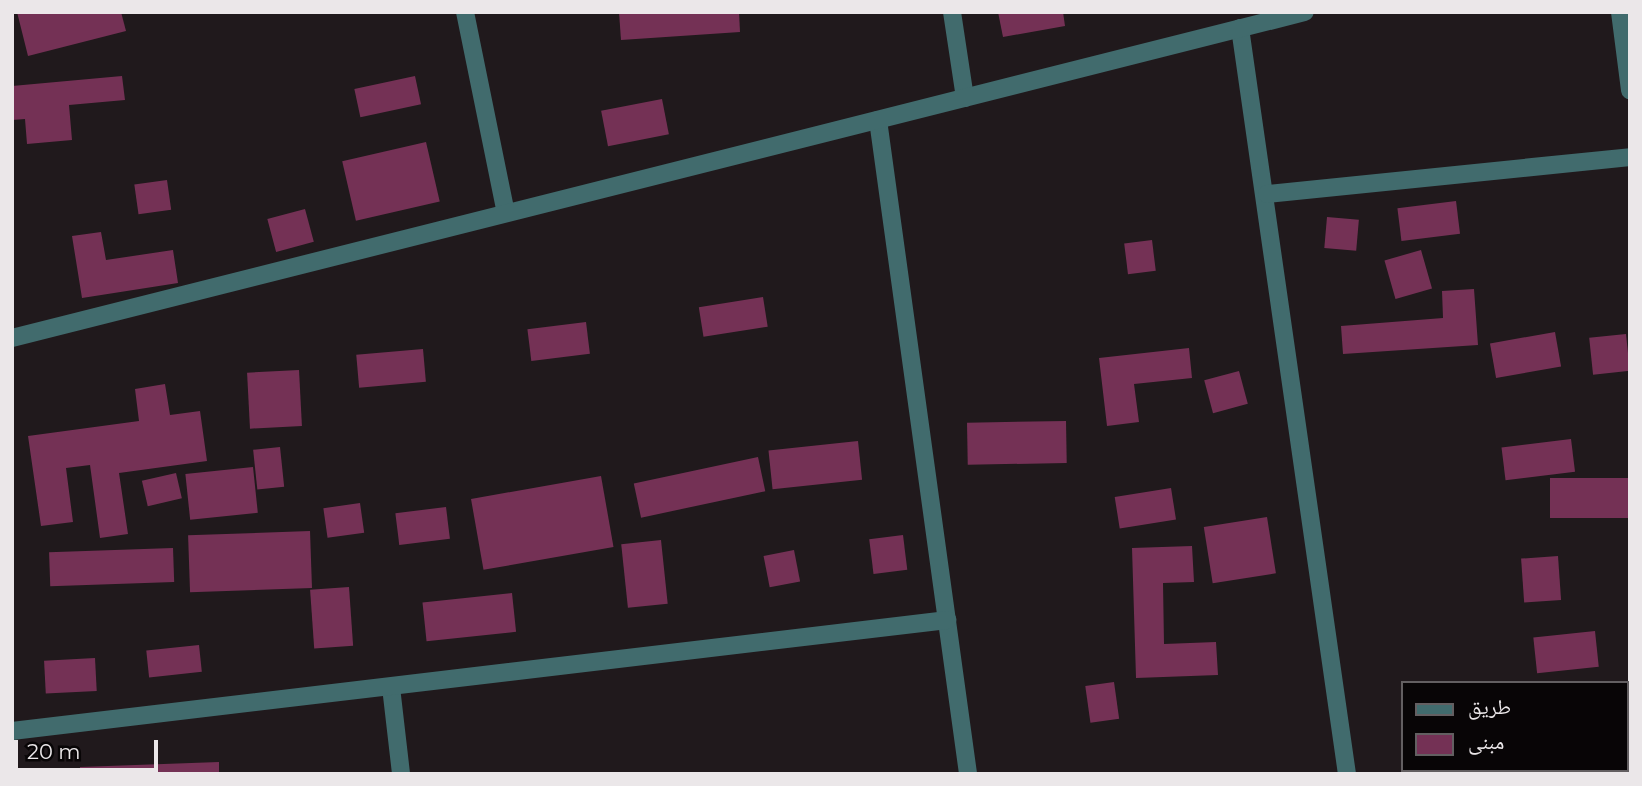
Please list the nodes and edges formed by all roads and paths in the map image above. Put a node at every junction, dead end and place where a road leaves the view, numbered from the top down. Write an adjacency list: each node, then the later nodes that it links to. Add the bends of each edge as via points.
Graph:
1 (465, 12): 11 (street)
2 (952, 12): 7 (street)
3 (1306, 12): 5 (street)
4 (1620, 12): 6 (street)
5 (1240, 29): 7 (street); 10 (street)
6 (1630, 90)
7 (965, 98): 8 (street)
8 (878, 120): 11 (street); 13 (street)
9 (1630, 157): 10 (street)
10 (1267, 194): 18 (street)
11 (506, 213): 12 (street)
12 (12, 338)
13 (947, 620): 14 (street); 17 (street)
14 (391, 687): 15 (street); 16 (street)
15 (12, 732)
16 (401, 774)
17 (968, 774)
18 (1347, 774)

